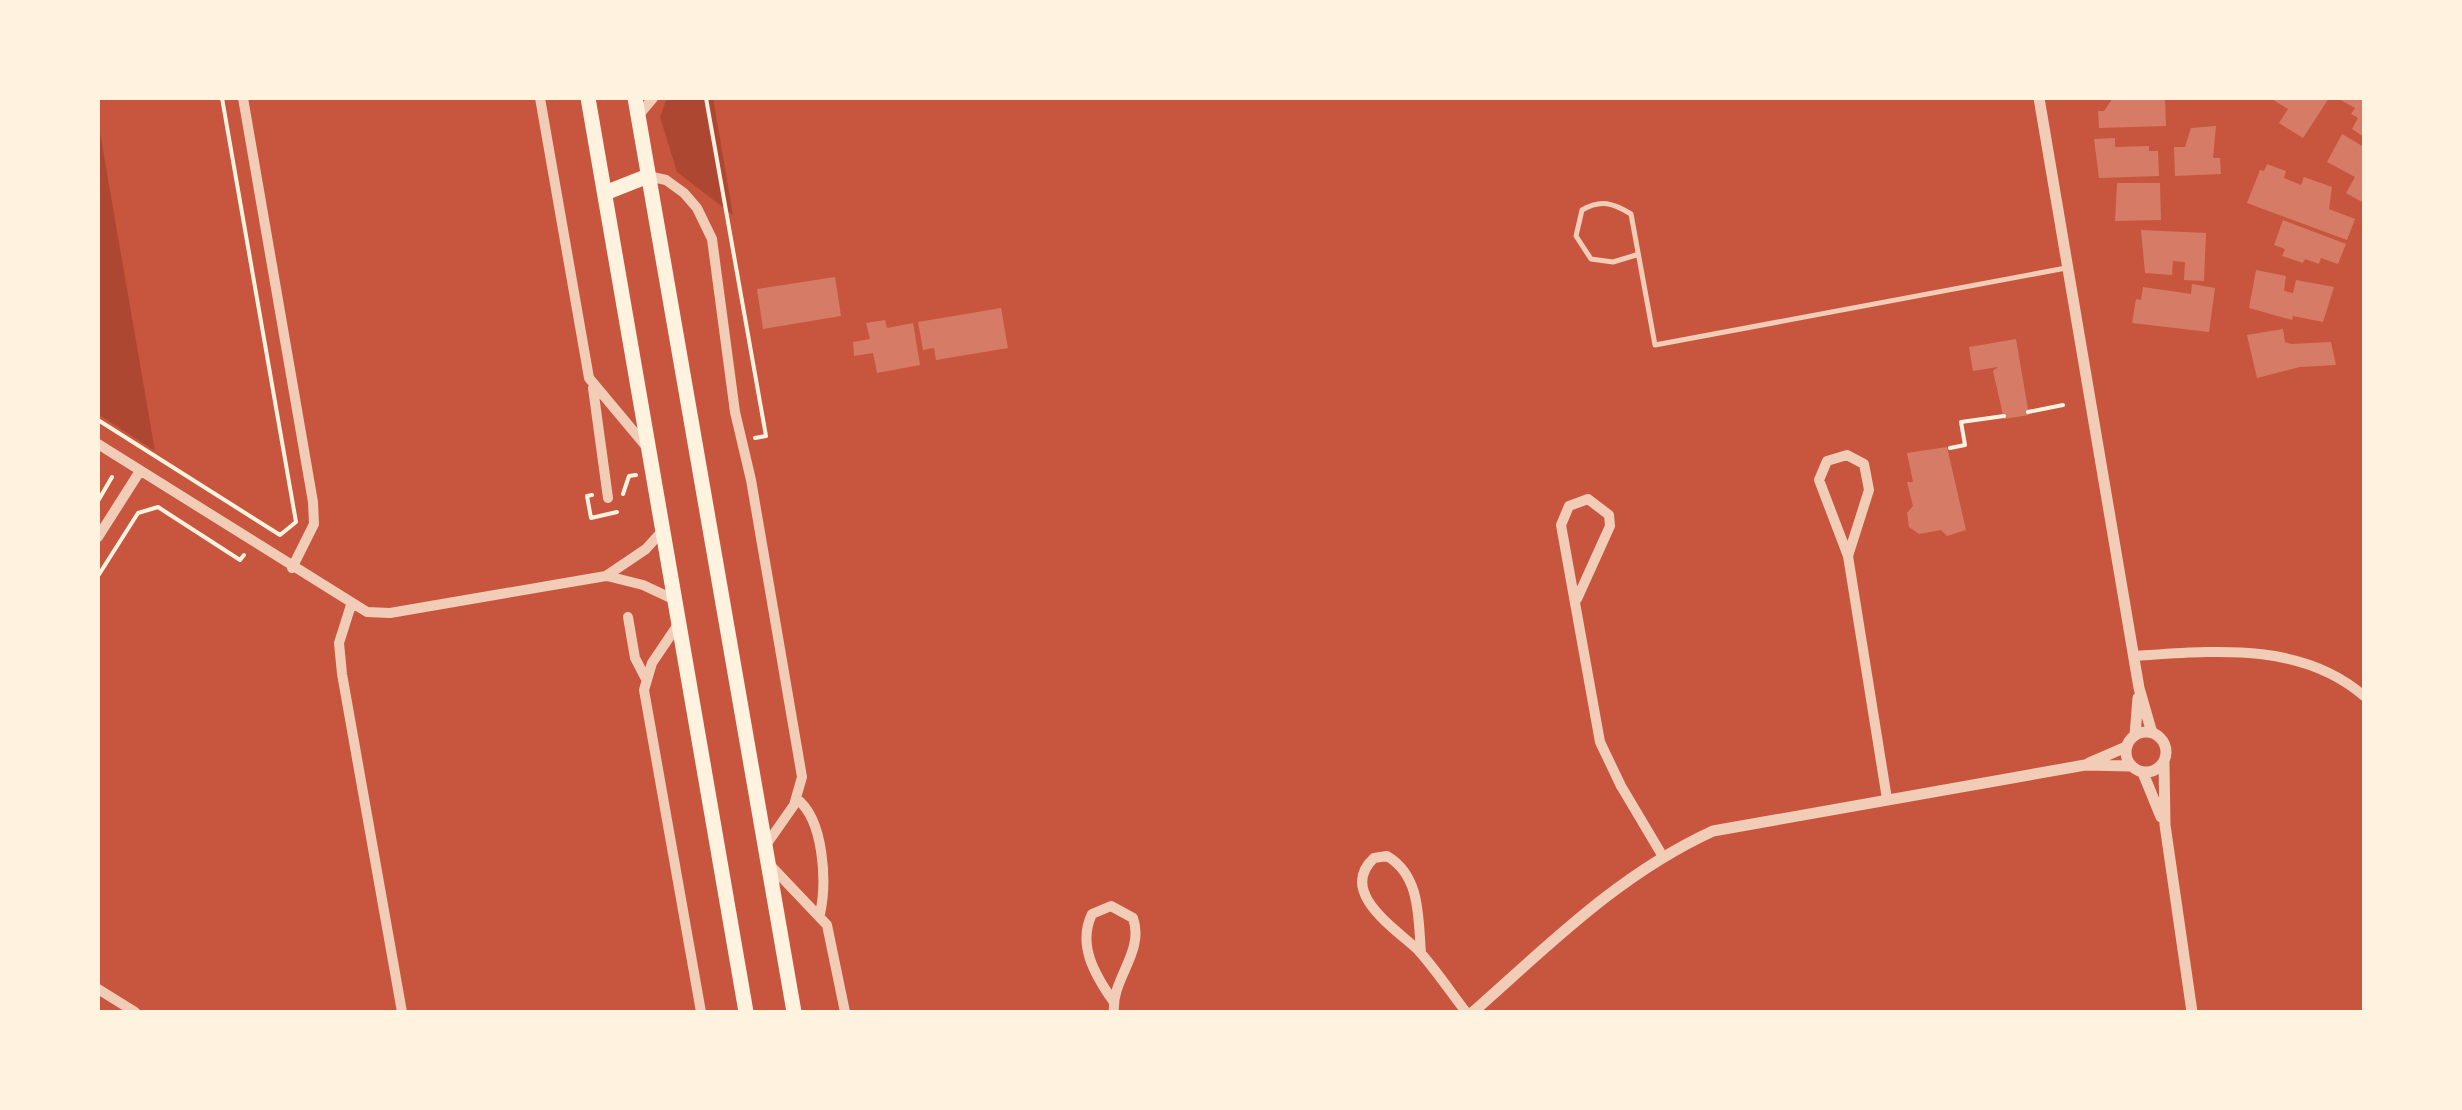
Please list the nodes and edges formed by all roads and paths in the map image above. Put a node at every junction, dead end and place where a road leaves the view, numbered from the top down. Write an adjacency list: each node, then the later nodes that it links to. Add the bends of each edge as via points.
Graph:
1 (222, 98): 18 (path, via 296,522 280,535)
2 (243, 98): 31 (street, via 313,502 314,524)
3 (540, 98): 14 (street)
4 (588, 98): 11 (main road)
5 (635, 98): 9 (main road)
6 (653, 98): 9 (street)
7 (706, 98): 19 (path)
8 (2039, 98): 13 (street)
9 (638, 116): 10 (main road)
10 (648, 176): 11 (main road); 50 (street, via 684,194 712,240 735,412 802,777); 53 (main road)
11 (605, 193): 22 (main road)
12 (1636, 254): 12 (lane, via 1631,214 1595,202 1582,210 1576,236 1591,259 1614,262); 13 (lane, via 1655,345)
13 (2069, 268): 39 (street)
14 (593, 388): 22 (street); 25 (street)
15 (2063, 405): 16 (path)
16 (2028, 412)
17 (2004, 416): 21 (path, via 1961,422 1965,446)
18 (98, 420)
19 (766, 436)
20 (98, 444): 23 (street)
21 (1950, 448)
22 (649, 450): 27 (main road)
23 (140, 470): 28 (street); 29 (street)
24 (112, 478): 26 (path)
25 (608, 498)
26 (98, 501)
27 (664, 529): 33 (street); 35 (main road)
28 (98, 537)
29 (252, 542): 31 (street); 32 (path, via 240,560 158,507 138,514)
30 (1848, 556): 30 (street, via 1818,480 1827,462 1847,455 1864,464 1870,490); 51 (street)
31 (292, 568): 36 (street)
32 (98, 576)
33 (606, 576): 35 (street); 36 (street, via 390,613)
34 (1578, 599): 34 (street, via 1561,525 1569,506 1588,499 1610,526); 54 (street, via 1600,742)
35 (676, 601): 38 (main road)
36 (351, 605): 61 (street, via 339,643 342,674)
37 (628, 617): 40 (street, via 638,670)
38 (680, 622): 40 (street); 63 (main road)
39 (2135, 656): 41 (street); 42 (street, via 2227,650 2292,659)
40 (646, 678): 62 (street)
41 (2139, 688): 43 (street); 44 (street)
42 (2364, 696)
43 (2152, 732): 44 (street); 46 (street, via 2166,745)
44 (2135, 735): 45 (street)
45 (2126, 747): 47 (street); 48 (street)
46 (2164, 763): 49 (street); 52 (street)
47 (2086, 765): 48 (street); 51 (street)
48 (2130, 766): 49 (street)
49 (2143, 773): 52 (street)
50 (797, 799): 53 (street); 56 (street, via 810,812 816,833 824,890)
51 (1887, 799): 54 (street, via 1713,832)
52 (2165, 825): 67 (street)
53 (766, 845): 55 (main road)
54 (1662, 854): 66 (street)
55 (769, 864): 56 (street); 64 (main road)
56 (820, 914): 65 (street)
57 (1421, 953): 57 (street, via 1388,926 1362,890 1374,858 1387,856 1406,871 1416,896); 66 (street)
58 (98, 989): 60 (street)
59 (1113, 1007): 59 (street, via 1093,972 1086,941 1092,914 1111,906 1133,918 1136,928)
60 (135, 1012)
61 (402, 1012)
62 (701, 1012)
63 (746, 1012)
64 (794, 1012)
65 (845, 1012)
66 (1470, 1012)
67 (2192, 1012)

